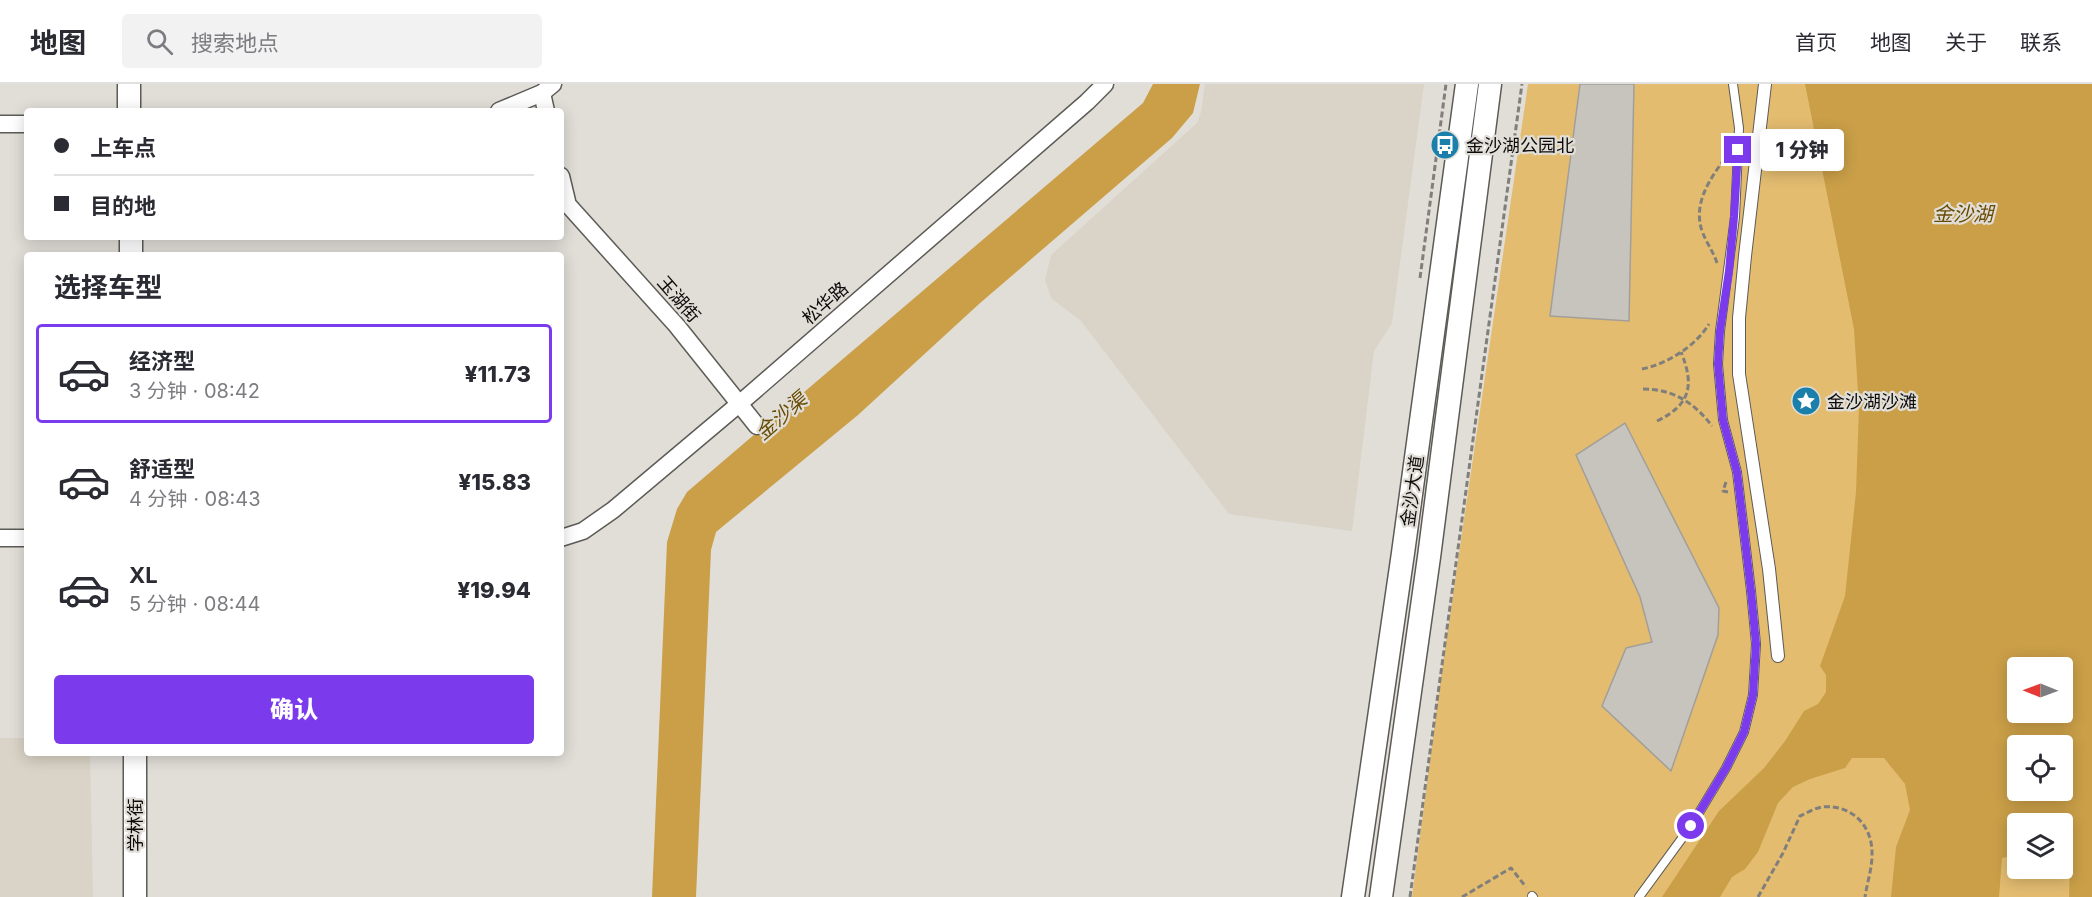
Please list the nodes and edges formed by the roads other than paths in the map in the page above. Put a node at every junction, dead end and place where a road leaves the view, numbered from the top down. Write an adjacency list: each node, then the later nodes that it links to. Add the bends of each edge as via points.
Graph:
1 (129, 84): 8 (main road)
2 (1105, 84): 14 (street, 松华路)
3 (1467, 84): 22 (main road, 金沙大道)
4 (1490, 84): 23 (main road, 金沙大道)
5 (1733, 84): 24 (lane, via 1738,150 1718,364 1723,420 1737,472 1756,644 1751,704 1744,732 1726,768 1691,826)
6 (1765, 84): 19 (street, via 1739,318 1739,374 1769,569)
7 (548, 89): 9 (street); 10 (street)
8 (129, 108)
9 (506, 108)
10 (546, 108)
11 (0, 123): 12 (street)
12 (24, 124)
13 (564, 199): 14 (street, 玉湖街, via 677,326)
14 (739, 404): 15 (street, 玉湖街); 16 (street, 松华路, via 613,510 583,531)
15 (757, 426)
16 (564, 537)
17 (0, 538): 18 (street)
18 (24, 538)
19 (1778, 656)
20 (135, 756): 21 (main road, 学林街)
21 (135, 897)
22 (1353, 897)
23 (1381, 897)
24 (1639, 897)

